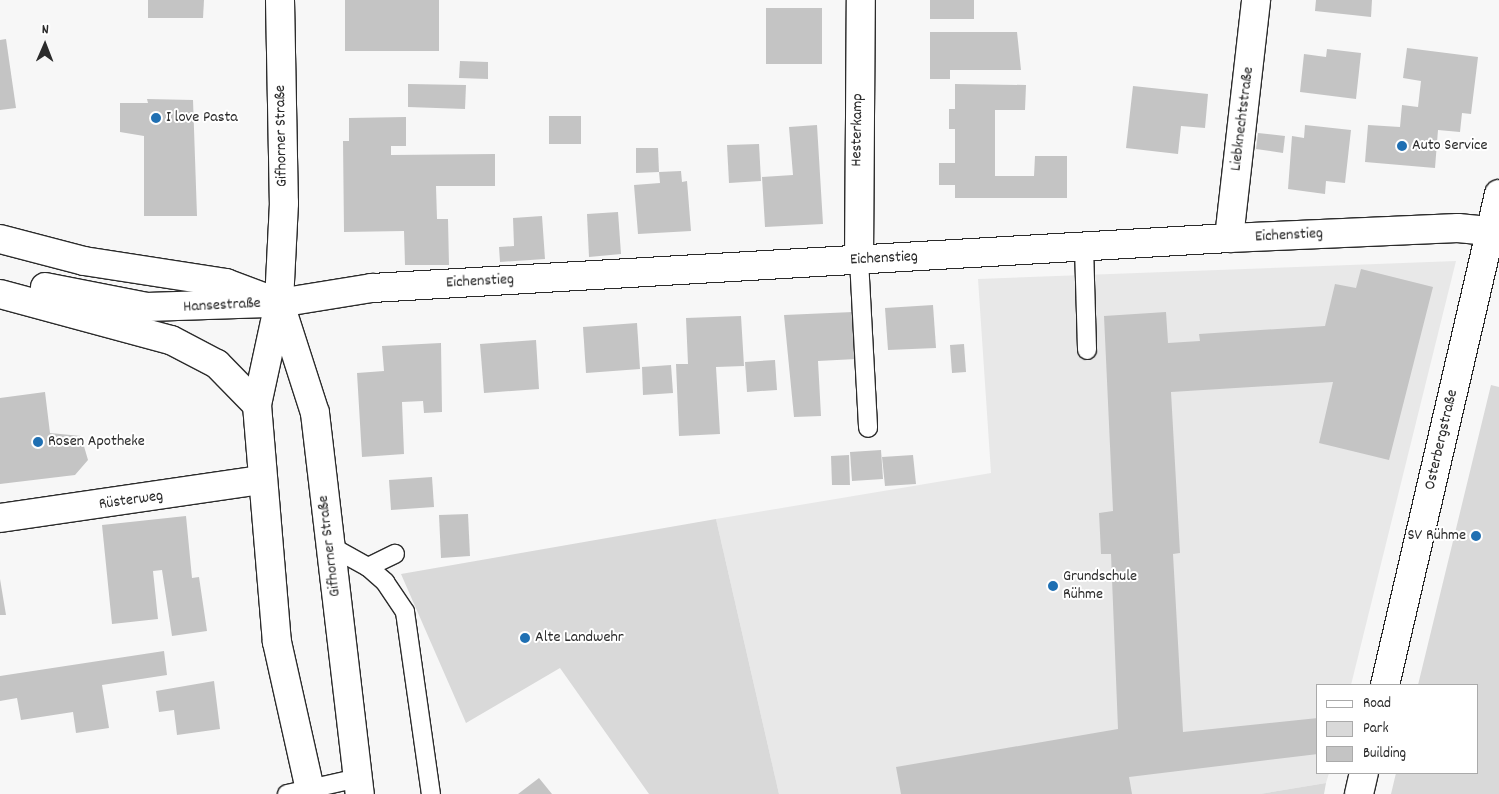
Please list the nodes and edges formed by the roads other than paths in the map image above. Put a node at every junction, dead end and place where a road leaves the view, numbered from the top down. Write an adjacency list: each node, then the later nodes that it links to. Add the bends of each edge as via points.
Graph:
1 (280, 0): 12 (street, Gifhorner Straße, via 284,203)
2 (861, 0): 9 (street, Hesterkamp)
3 (1256, 0): 6 (street, Liebknechtstraße)
4 (1499, 194): 5 (street, Osterbergstraße)
5 (1495, 232): 6 (street, Eichenstieg, via 1458,228); 21 (street, Osterbergstraße)
6 (1229, 238): 8 (street, Eichenstieg)
7 (0, 239): 12 (street, Hansestraße, via 84,261 226,283)
8 (1084, 247): 9 (street, Eichenstieg); 13 (lane)
9 (859, 260): 12 (street, Eichenstieg, via 372,288); 15 (lane)
10 (0, 277): 12 (street, Hansestraße, via 147,307)
11 (0, 294): 14 (street, via 171,340 217,364)
12 (279, 303): 14 (street, Gifhorner Straße); 18 (street, Gifhorner Straße, via 315,414)
13 (1087, 350)
14 (257, 405): 16 (street, Gifhorner Straße)
15 (868, 428)
16 (261, 480): 17 (street, Rüsterweg); 24 (street, Gifhorner Straße, via 277,642)
17 (0, 518)
18 (330, 546): 20 (lane); 23 (street, Gifhorner Straße)
19 (394, 554): 20 (lane)
20 (368, 567): 25 (lane, via 385,582 405,612)
21 (1385, 684)
22 (1364, 774): 26 (street)
23 (359, 786): 24 (lane)
24 (303, 792)
25 (430, 794)
26 (1359, 794)

